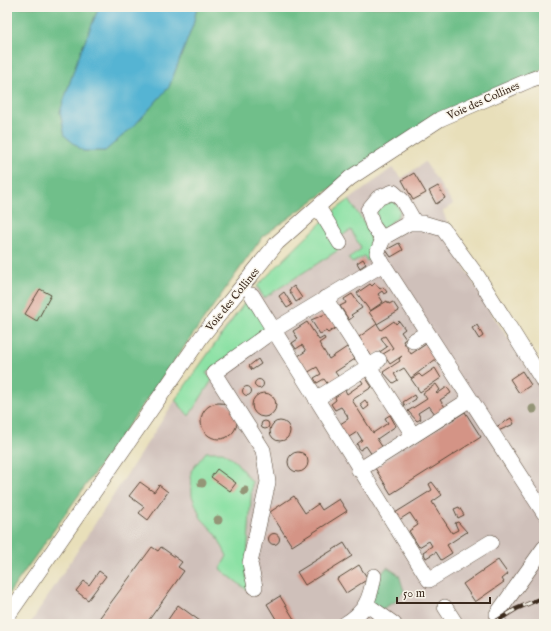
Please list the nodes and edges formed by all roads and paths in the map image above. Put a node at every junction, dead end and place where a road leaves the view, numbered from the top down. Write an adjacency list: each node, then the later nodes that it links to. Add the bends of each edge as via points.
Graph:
1 (544, 75): 2 (street, Voie des Collines, via 440,119 350,178)
2 (318, 207): 5 (street); 25 (street, Voie des Collines, via 277,243 202,336)
3 (415, 223): 4 (street, via 409,223); 4 (street, via 402,200 393,192 378,198 368,210 372,226); 13 (street, via 424,223 443,230 461,252)
4 (383, 240): 6 (street, via 377,253)
5 (340, 243)
6 (383, 264): 8 (street); 10 (street)
7 (252, 295): 9 (street)
8 (325, 298): 9 (street); 12 (street)
9 (274, 330): 14 (street); 22 (street, via 214,373 262,450 268,482 250,563)
10 (427, 333): 11 (street); 15 (street)
11 (413, 341)
12 (374, 363): 14 (street); 16 (street)
13 (543, 381)
14 (316, 398): 17 (street)
15 (469, 400): 16 (street); 18 (street)
16 (413, 435): 17 (street)
17 (359, 470): 19 (street, via 429,580)
18 (544, 513)
19 (490, 542)
20 (544, 548): 31 (street, via 497,614)
21 (374, 576): 23 (street)
22 (255, 587)
23 (366, 604): 28 (street, via 358,616); 29 (street)
24 (445, 607): 30 (street)
25 (7, 617)
26 (7, 620): 27 (street)
27 (10, 624)
28 (345, 624)
29 (394, 624)
30 (456, 624)
31 (499, 624)

